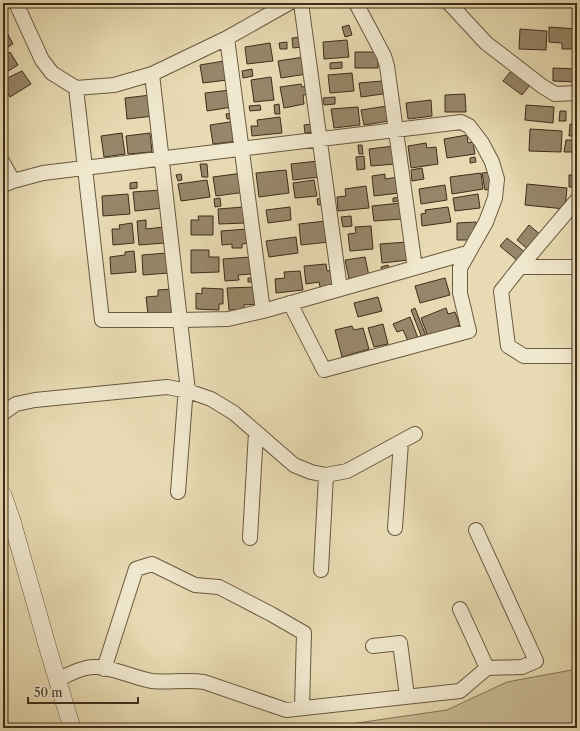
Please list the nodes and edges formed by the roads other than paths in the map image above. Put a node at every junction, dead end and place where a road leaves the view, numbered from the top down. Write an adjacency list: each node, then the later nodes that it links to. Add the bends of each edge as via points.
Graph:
1 (16, 3): 8 (street, via 42,60 52,73)
2 (289, 3): 6 (street)
3 (301, 3): 11 (street)
4 (356, 3): 10 (street, via 384,56)
5 (449, 3): 9 (street, via 486,42 542,86 555,94)
6 (227, 38): 7 (street); 12 (street)
7 (152, 74): 8 (street, via 114,85); 13 (street)
8 (76, 88): 15 (street)
9 (577, 94)
10 (396, 130): 11 (street); 18 (street, via 461,122 469,126 482,143 497,179 495,198 486,222); 21 (street)
11 (319, 140): 12 (street); 22 (street)
12 (242, 149): 13 (street); 24 (street)
13 (162, 159): 15 (street); 25 (street)
14 (3, 163): 16 (street)
15 (85, 168): 16 (street, via 43,173); 25 (street, via 102,320)
16 (8, 183)
17 (577, 200): 19 (street)
18 (467, 253): 21 (street); 23 (street, via 460,268 460,293 470,331 324,370)
19 (520, 267): 20 (street); 26 (street, via 501,291 508,346 524,356)
20 (577, 267)
21 (415, 268): 22 (street)
22 (340, 289): 23 (street)
23 (290, 303): 24 (street)
24 (263, 311): 25 (street, via 228,319)
25 (181, 320): 27 (street)
26 (577, 356)
27 (188, 392): 28 (street, via 167,387 35,400 16,404); 29 (street, via 211,399 234,413); 33 (street, via 185,400)
28 (3, 413)
29 (256, 432): 32 (street, via 294,465); 38 (street)
30 (415, 434): 31 (street)
31 (401, 442): 32 (street, via 347,471); 36 (street)
32 (326, 475): 39 (street)
33 (178, 492)
34 (3, 495): 35 (street)
35 (8, 522): 44 (street)
36 (395, 528)
37 (476, 530): 43 (street, via 536,661 522,667)
38 (250, 538)
39 (321, 570)
40 (460, 609): 43 (street)
41 (373, 646): 45 (street, via 400,643)
42 (104, 668): 44 (street, via 86,668); 46 (street, via 151,681 204,682 286,710); 46 (street, via 136,570 152,564 195,585 219,587 304,634)
43 (487, 668): 45 (street, via 460,690)
44 (57, 680): 47 (street)
45 (407, 696): 46 (street)
46 (302, 708)
47 (72, 728)

